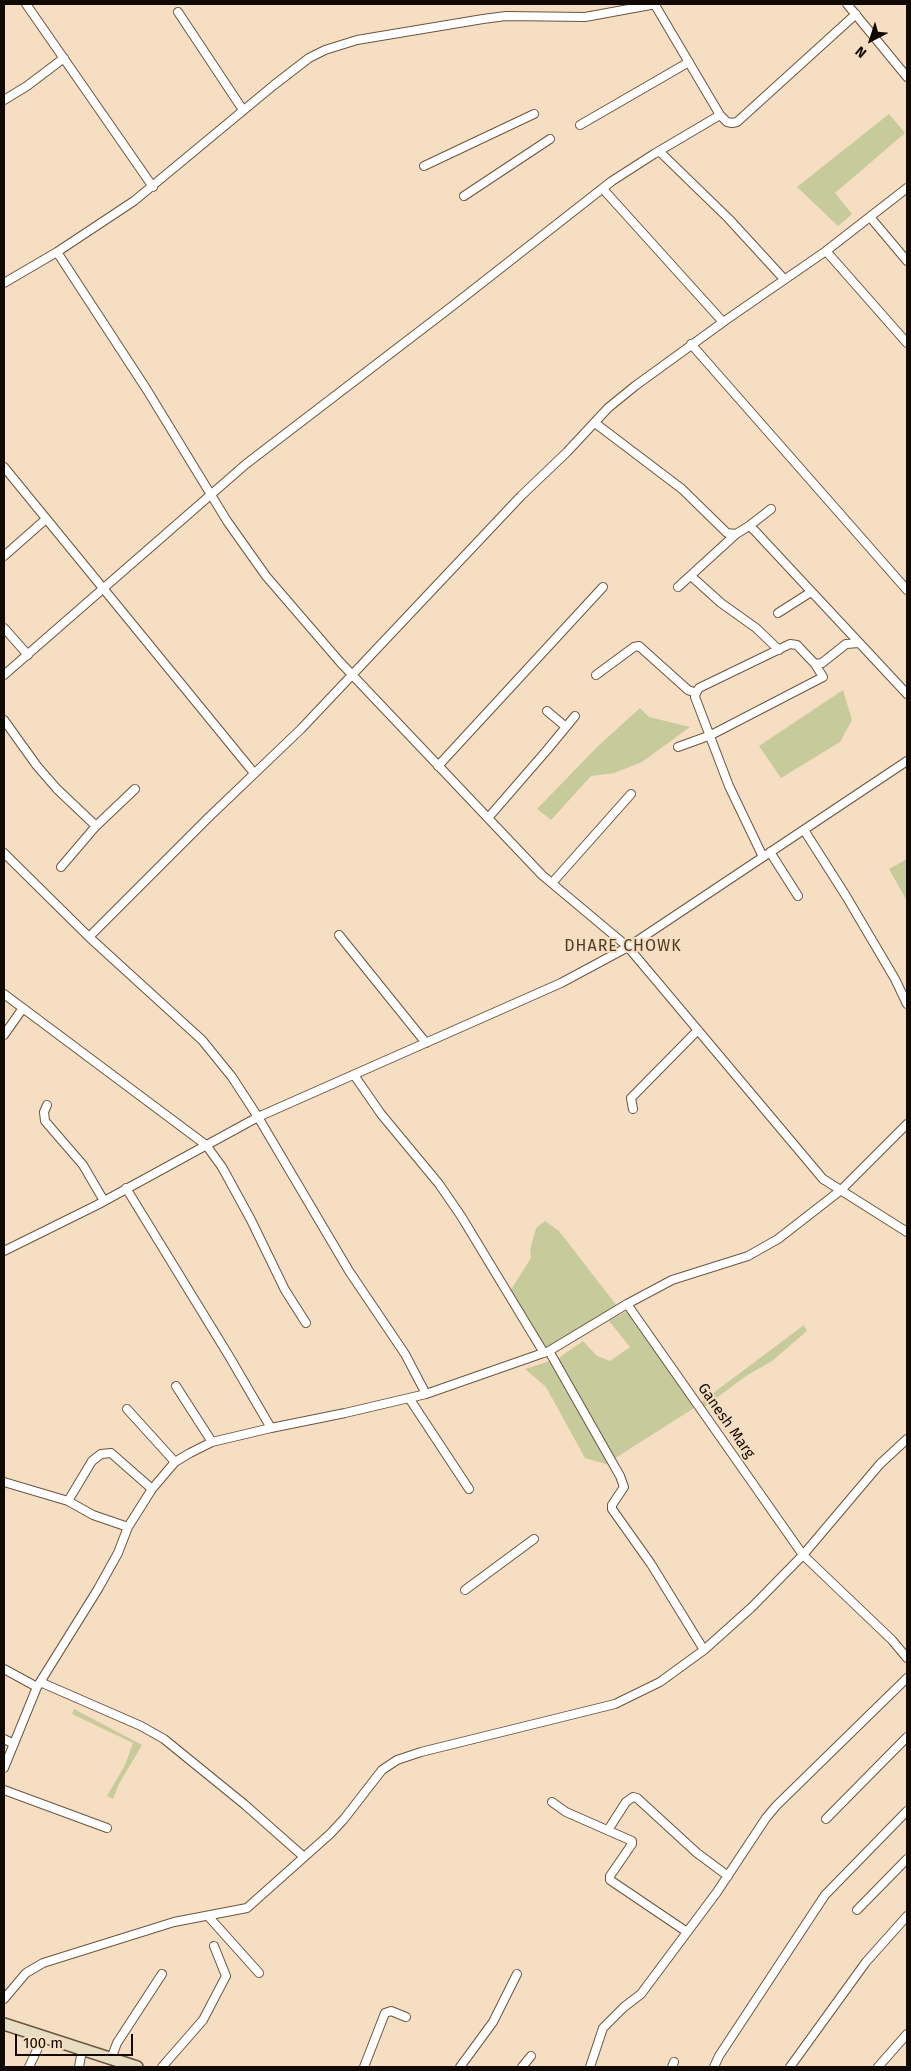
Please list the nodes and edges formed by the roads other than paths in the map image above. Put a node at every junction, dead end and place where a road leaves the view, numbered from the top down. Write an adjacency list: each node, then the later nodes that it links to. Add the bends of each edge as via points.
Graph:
1 (26, 4): 6 (street)
2 (655, 4): 7 (street); 10 (street, via 585,17 506,16 339,44 309,58)
3 (847, 4): 5 (street)
4 (178, 12): 10 (street)
5 (856, 14): 8 (street); 12 (street, via 737,122 727,122)
6 (64, 58): 9 (street); 17 (street)
7 (689, 62): 12 (street); 13 (street)
8 (907, 77)
9 (4, 100)
10 (243, 110): 17 (street)
11 (534, 114): 16 (street)
12 (720, 115): 15 (street)
13 (580, 125)
14 (550, 139): 20 (street)
15 (659, 151): 18 (street); 25 (street, via 729,219)
16 (424, 166)
17 (152, 187): 23 (street)
18 (603, 188): 27 (street); 32 (street, via 246,464)
19 (907, 188): 21 (street)
20 (464, 196)
21 (870, 217): 22 (street); 24 (street)
22 (826, 251): 25 (street); 28 (street)
23 (57, 252): 26 (street); 32 (street)
24 (907, 261)
25 (784, 279): 27 (street)
26 (4, 282)
27 (723, 322): 29 (street)
28 (907, 343)
29 (691, 344): 30 (street, via 608,408); 42 (street)
30 (595, 423): 36 (street, via 682,489 727,533); 52 (street, via 521,496)
31 (4, 467): 34 (street)
32 (211, 495): 41 (street); 52 (street, via 266,576)
33 (771, 509): 35 (street)
34 (46, 518): 37 (street); 41 (street)
35 (749, 526): 36 (street); 43 (street)
36 (736, 534): 38 (street)
37 (4, 556)
38 (690, 576): 40 (street); 47 (street)
39 (603, 587): 62 (street)
40 (678, 587)
41 (104, 588): 48 (street); 63 (street)
42 (907, 590)
43 (810, 592): 44 (street); 46 (street)
44 (778, 613)
45 (4, 628): 48 (street)
46 (859, 643): 49 (street, via 846,644 822,664); 54 (street)
47 (779, 650): 49 (street, via 790,644 797,645); 53 (street, via 699,688)
48 (28, 655): 50 (street)
49 (815, 664): 59 (street, via 822,677)
50 (4, 675)
51 (596, 675): 53 (street, via 639,646 688,690)
52 (352, 676): 62 (street); 63 (street)
53 (696, 693): 59 (street)
54 (907, 694)
55 (547, 711): 58 (street)
56 (575, 716): 58 (street)
57 (4, 720): 67 (street, via 37,766)
58 (566, 727): 66 (street)
59 (709, 735): 60 (street); 70 (street, via 729,786)
60 (678, 747)
61 (907, 761): 68 (street)
62 (438, 766): 66 (street)
63 (254, 773): 75 (street)
64 (135, 789): 67 (street)
65 (631, 794): 72 (street)
66 (488, 818): 72 (street)
67 (96, 826): 71 (street)
68 (804, 830): 70 (street); 78 (street, via 846,896)
69 (4, 853): 75 (street)
70 (766, 855): 73 (street); 76 (street)
71 (60, 867)
72 (552, 883): 76 (street)
73 (798, 896)
74 (339, 935): 82 (street)
75 (89, 937): 86 (street, via 202,1040)
76 (628, 947): 80 (street); 82 (street, via 561,983)
77 (4, 994): 79 (street)
78 (907, 1004)
79 (23, 1008): 81 (street); 88 (street)
80 (698, 1030): 85 (street, via 631,1098); 90 (street, via 823,1179)
81 (4, 1035)
82 (426, 1043): 83 (street)
83 (354, 1075): 86 (street); 96 (street, via 450,1200)
84 (47, 1105): 91 (street, via 45,1121 82,1165)
85 (633, 1109)
86 (258, 1117): 88 (street); 98 (street, via 349,1271 405,1354)
87 (907, 1124): 90 (street)
88 (206, 1145): 89 (street); 95 (street, via 222,1167 285,1290)
89 (126, 1188): 91 (street); 101 (street)
90 (841, 1190): 92 (street); 94 (street, via 778,1239 748,1256 672,1280)
91 (104, 1200): 93 (street)
92 (907, 1232)
93 (4, 1251)
94 (626, 1304): 96 (street); 111 (street, Ganesh Marg)
95 (306, 1323)
96 (546, 1352): 98 (street); 113 (street, via 620,1476 624,1487 612,1510 651,1564)
97 (176, 1386): 103 (street)
98 (426, 1394): 99 (street)
99 (409, 1398): 101 (street); 107 (street)
100 (127, 1409): 104 (street)
101 (270, 1428): 103 (street)
102 (907, 1439): 111 (street, via 880,1464)
103 (212, 1442): 104 (street)
104 (175, 1462): 106 (street)
105 (4, 1482): 108 (street)
106 (152, 1489): 108 (street, via 111,1453 101,1454 92,1461); 109 (street)
107 (469, 1489)
108 (68, 1501): 109 (street, via 93,1515)
109 (128, 1527): 117 (street, via 98,1589)
110 (534, 1539): 112 (street)
111 (803, 1555): 113 (street); 114 (street, Ganesh Marg)
112 (465, 1590)
113 (704, 1650): 128 (street, via 660,1682 615,1704 397,1760 382,1770 344,1819)
114 (907, 1658)
115 (4, 1669): 117 (street)
116 (907, 1678): 130 (street, via 776,1806)
117 (39, 1684): 120 (street); 128 (street, via 141,1726 164,1739)
118 (907, 1737): 125 (street)
119 (4, 1739): 120 (street)
120 (14, 1744): 121 (street)
121 (4, 1768)
122 (4, 1790): 126 (street)
123 (552, 1802): 127 (street, via 566,1812)
124 (907, 1811): 155 (street, via 825,1895)
125 (826, 1819)
126 (107, 1828)
127 (608, 1830): 130 (street, via 626,1802 637,1798 690,1848); 134 (street, via 632,1840 610,1880)
128 (304, 1857): 132 (street, via 247,1908)
129 (907, 1859): 131 (street)
130 (728, 1876): 134 (street)
131 (857, 1910)
132 (208, 1916): 136 (street); 139 (street, via 174,1922 43,1963 26,1973)
133 (907, 1916): 156 (street, via 866,1962)
134 (687, 1932): 154 (street, via 641,1994 603,2028)
135 (214, 1946): 150 (street, via 226,1976 203,2020)
136 (259, 1973)
137 (162, 1974): 146 (street, via 117,2042)
138 (517, 1974): 152 (street, via 493,2022)
139 (4, 1999)
140 (406, 2017): 151 (street, via 391,2011 385,2014)
141 (4, 2024): 143 (main road)
142 (907, 2034): 157 (street)
143 (43, 2037): 144 (main road); 147 (street)
144 (82, 2050): 146 (main road); 148 (street)
145 (531, 2056): 153 (street)
146 (112, 2059): 149 (main road)
147 (29, 2067)
148 (80, 2067)
149 (137, 2067)
150 (162, 2067)
151 (364, 2067)
152 (460, 2067)
153 (522, 2067)
154 (590, 2067)
155 (714, 2067)
156 (790, 2067)
157 (878, 2067)

